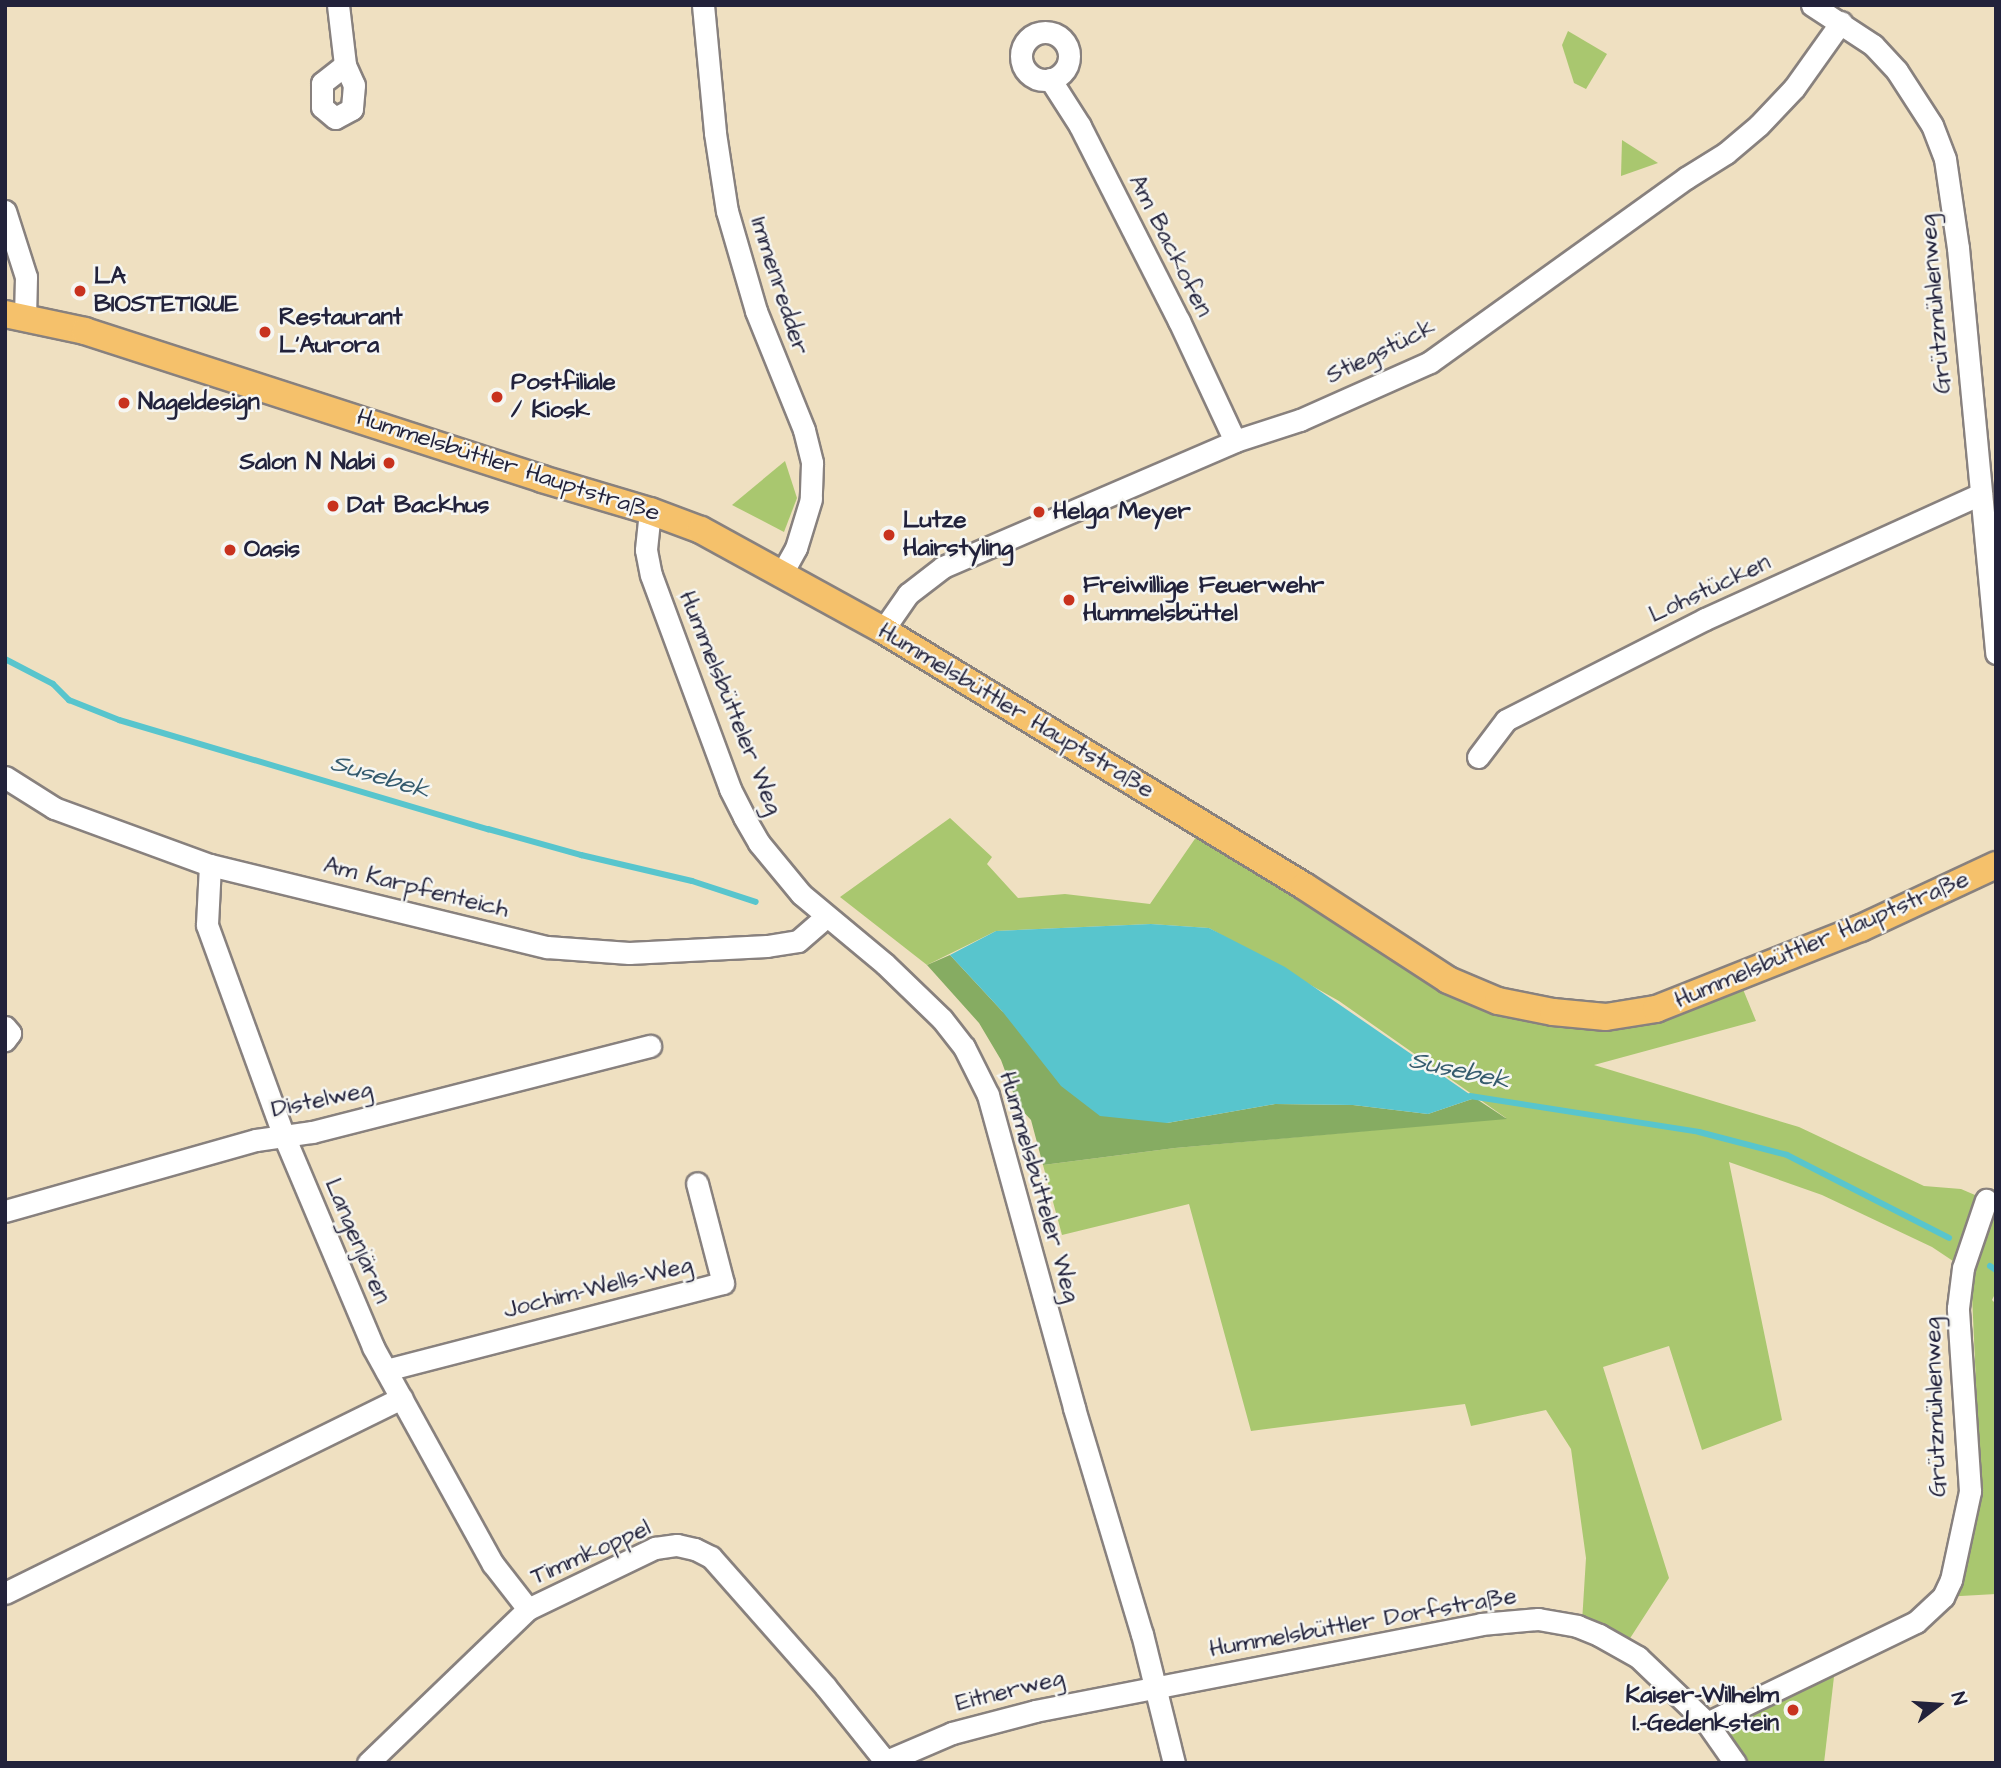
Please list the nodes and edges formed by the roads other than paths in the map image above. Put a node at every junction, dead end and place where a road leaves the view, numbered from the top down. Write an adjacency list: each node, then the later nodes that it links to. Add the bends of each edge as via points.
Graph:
1 (338, 5): 5 (street)
2 (703, 5): 12 (street, Immenredder, via 727,211 756,311 804,430 812,463 811,499 796,548)
3 (1812, 5): 4 (street, Grützmühlenweg)
4 (1841, 23): 9 (street, Stiegstück, via 1794,88 1726,153 1430,362 1300,420); 10 (street, Grützmühlenweg, via 1873,45 1897,71 1932,125 1945,159)
5 (345, 65)
6 (1050, 79): 9 (street, Am Backofen, via 1080,126)
7 (5, 211): 8 (street, via 26,277)
8 (15, 315): 11 (main road, Hummelsbüttler Hauptstraße, via 85,331)
9 (1235, 441): 13 (street, Stiegstück, via 943,567 908,594)
10 (1982, 494): 14 (street, Grützmühlenweg); 15 (street, Lohstücken, via 1705,619 1506,720)
11 (650, 511): 12 (main road, Hummelsbüttler Hauptstraße, via 701,530); 19 (street, Hummelsbütteler Weg, via 646,550 651,575 730,789 766,853)
12 (782, 573): 13 (main road, Hummelsbüttler Hauptstraße)
13 (883, 630): 18 (main road, Hummelsbüttler Hauptstraße, via 1304,886 1448,980 1498,1001 1606,1017 1656,1009 1890,915)
14 (1996, 653)
15 (1478, 757)
16 (5, 777): 17 (street, Am Karpfenteich, via 54,808)
17 (210, 865): 19 (street, Am Karpfenteich, via 547,947 629,953 767,946 798,941); 23 (street, Langenjären, via 207,925)
18 (1996, 865)
19 (827, 917): 31 (street, Hummelsbütteler Weg, via 917,993 977,1069 998,1125)
20 (5, 1027): 21 (street, via 10,1032)
21 (5, 1040)
22 (650, 1046): 23 (street, Distelweg)
23 (284, 1136): 26 (street, Distelweg); 27 (street, Langenjären)
24 (697, 1183): 27 (street, Jochim-Wells-Weg, via 723,1283)
25 (1986, 1200): 32 (street, Grützmühlenweg, via 1964,1268 1958,1308 1970,1491 1951,1580 1943,1597 1916,1622)
26 (5, 1211)
27 (386, 1370): 28 (street, Langenjären)
28 (402, 1398): 29 (street); 30 (street, Langenjären, via 494,1564)
29 (5, 1593)
30 (528, 1609): 33 (street, Timmkoppel, via 655,1548 677,1545 695,1549 711,1557 765,1618); 34 (street, Timmkoppel)
31 (1156, 1687): 32 (street, Hummelsbüttler Dorfstraße, via 1481,1624 1538,1619 1599,1634 1638,1657); 33 (street, Eitnerweg, via 959,1730); 35 (street, Hummelsbütteler Weg)
32 (1707, 1723): 36 (street, Hummelsbüttler Dorfstraße)
33 (883, 1762)
34 (368, 1763)
35 (1174, 1763)
36 (1735, 1763)

